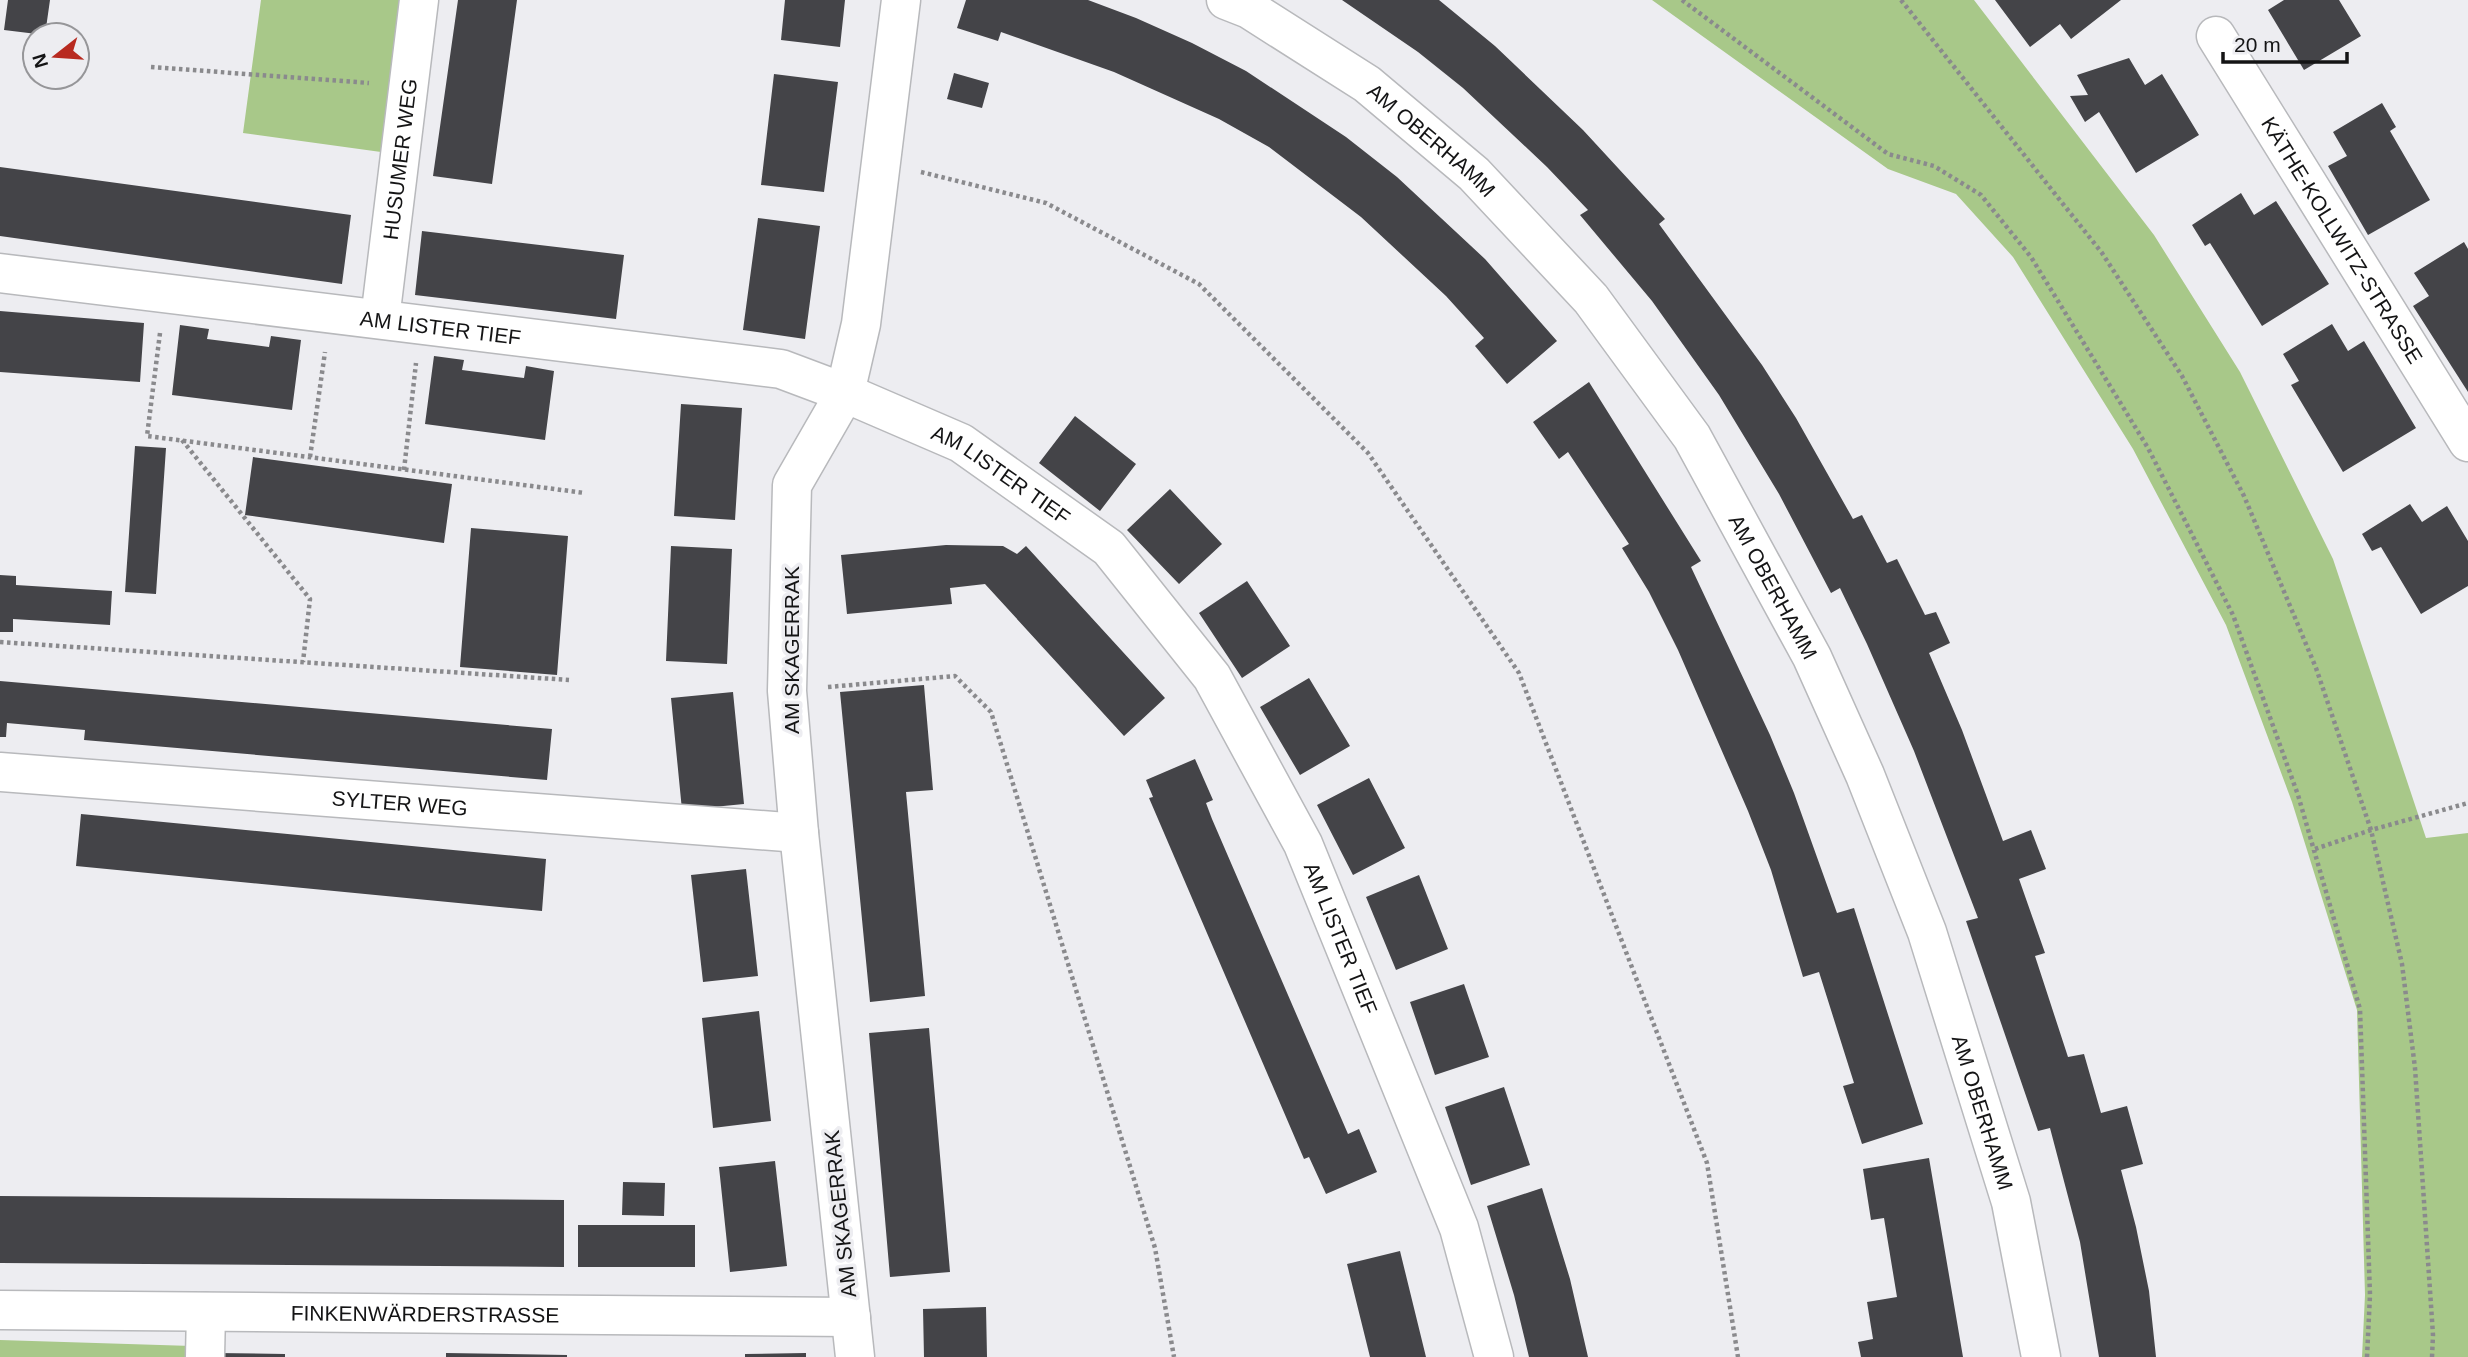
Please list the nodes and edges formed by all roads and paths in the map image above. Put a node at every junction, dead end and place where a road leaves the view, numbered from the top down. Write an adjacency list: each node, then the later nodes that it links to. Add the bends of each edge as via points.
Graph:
1 (419, 0): 8 (street, HUSUMER WEG)
2 (901, 0): 9 (street, AM SKAGERRAK)
3 (1226, 0): 38 (street, AM OBERHAMM, via 1249,9 1367,84 1474,174 1591,299 1692,437 1812,657 1927,932 2011,1202)
4 (1682, 0): 29 (path, via 1888,154 1934,166 1980,195 2031,257 2148,448 2233,615)
5 (1901, 0): 27 (path, via 2102,253 2182,376 2244,496 2316,668)
6 (2216, 36): 17 (street, KÄTHE-KOLLWITZ-STRASSE)
7 (151, 67): 8 (path)
8 (408, 86): 13 (street, HUSUMER WEG)
9 (881, 162): 15 (street, AM SKAGERRAK, via 861,324); 37 (path, via 1046,203 1199,284 1368,453 1519,673 1707,1163)
10 (0, 273): 11 (street, AM LISTER TIEF)
11 (166, 293): 12 (street, AM LISTER TIEF); 16 (path, via 147,436)
12 (330, 313): 13 (street, AM LISTER TIEF); 18 (path)
13 (380, 319): 14 (street, AM LISTER TIEF)
14 (421, 324): 15 (street, AM LISTER TIEF, via 781,369); 19 (path)
15 (845, 393): 24 (street, AM SKAGERRAK, via 792,485); 36 (street, AM LISTER TIEF, via 961,443 1109,548 1212,677 1303,844 1459,1228)
16 (182, 440): 18 (path); 22 (path, via 310,599)
17 (2468, 443)
18 (310, 457): 19 (path)
19 (404, 470): 20 (path)
20 (585, 494)
21 (0, 642): 22 (path)
22 (303, 662): 23 (path)
23 (569, 680)
24 (787, 691): 28 (street, AM SKAGERRAK); 35 (path, via 955,676 991,712 1154,1248)
25 (0, 772): 28 (street, SYLTER WEG)
26 (2468, 803): 27 (path)
27 (2371, 830): 29 (path); 40 (path, via 2402,964 2415,1068)
28 (799, 833): 32 (street, AM SKAGERRAK)
29 (2315, 849): 39 (path, via 2360,1009 2370,1295)
30 (0, 1310): 31 (street, FINKENWÄRDERSTRASSE)
31 (206, 1311): 32 (street, FINKENWÄRDERSTRASSE); 33 (street)
32 (851, 1317): 34 (street, AM SKAGERRAK)
33 (205, 1357)
34 (855, 1357)
35 (1174, 1357)
36 (1494, 1357)
37 (1738, 1357)
38 (2041, 1357)
39 (2367, 1357)
40 (2432, 1357)

